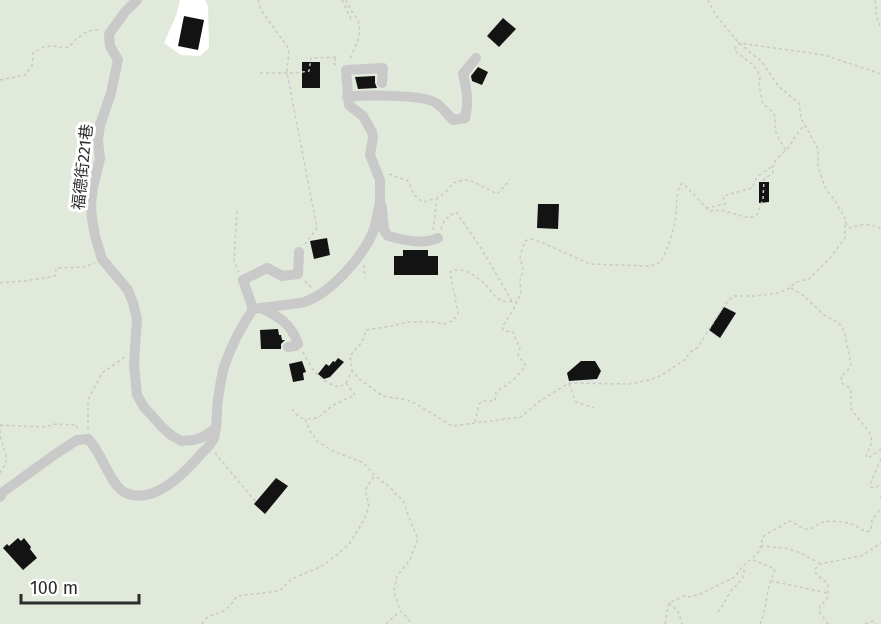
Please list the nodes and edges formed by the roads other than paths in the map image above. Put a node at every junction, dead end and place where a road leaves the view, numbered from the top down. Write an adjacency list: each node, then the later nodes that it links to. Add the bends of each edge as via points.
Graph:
1 (137, 0): 10 (lane, 福德街221巷, via 109,34 118,60 98,140 100,159 91,204 95,236 102,260 128,290 133,303 137,395 144,407 162,428 181,441 203,437)
2 (476, 58): 4 (lane, via 462,74 467,87 465,118 453,120 435,102 417,98)
3 (382, 83): 4 (lane, via 383,68 346,70)
4 (347, 97): 5 (lane, via 374,138 370,155 380,180)
5 (380, 202): 6 (lane, via 388,236 402,240); 8 (lane, via 374,229 364,249 329,288 298,303)
6 (435, 239)
7 (299, 252): 8 (lane, via 298,274 282,276 267,268 243,280)
8 (257, 308): 9 (lane, via 289,325 295,334); 10 (lane, via 242,326 223,368)
9 (293, 345)
10 (215, 429): 11 (lane, via 214,440 176,481 148,494 132,495 119,488 94,444 83,440 54,455)
11 (1, 494)

